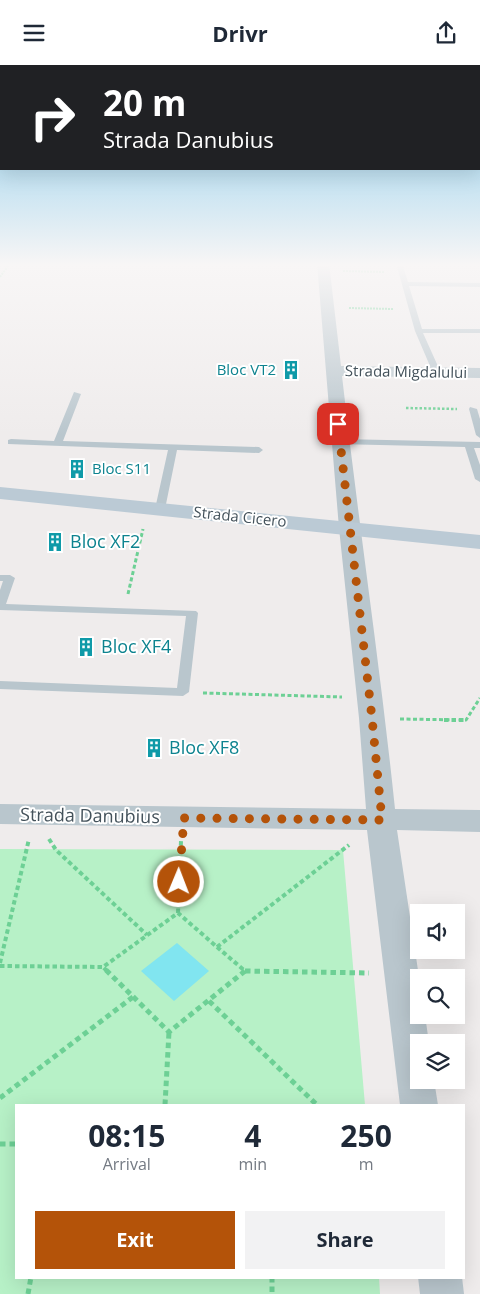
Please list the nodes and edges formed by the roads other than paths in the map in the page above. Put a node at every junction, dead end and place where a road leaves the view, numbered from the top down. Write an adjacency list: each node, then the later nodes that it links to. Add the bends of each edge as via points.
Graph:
1 (327, 320): 5 (street)
2 (417, 320): 3 (lane)
3 (420, 331): 4 (lane); 6 (lane)
4 (480, 331)
5 (333, 371): 6 (street, Strada Migdalului); 12 (street)
6 (437, 373): 7 (street, Strada Migdalului)
7 (480, 373)
8 (77, 394): 13 (lane)
9 (473, 409): 10 (lane)
10 (480, 435)
11 (11, 442): 13 (lane)
12 (340, 442): 14 (lane); 21 (street)
13 (58, 443): 16 (lane)
14 (469, 445): 15 (lane); 18 (lane)
15 (480, 445)
16 (173, 446): 17 (lane); 20 (lane)
17 (259, 450)
18 (480, 479)
19 (0, 493): 20 (main road, Strada Cicero)
20 (154, 509): 21 (main road, Strada Cicero)
21 (349, 528): 22 (main road, Strada Cicero); 27 (street)
22 (480, 543)
23 (0, 578): 24 (lane, via 10,578)
24 (0, 606): 25 (lane, via 192,613 183,692)
25 (0, 685)
26 (0, 814): 27 (street, Strada Danubius)
27 (382, 820): 28 (street, Strada Danubius); 29 (street)
28 (480, 821)
29 (419, 1104)
30 (440, 1279): 31 (street)
31 (442, 1294)

